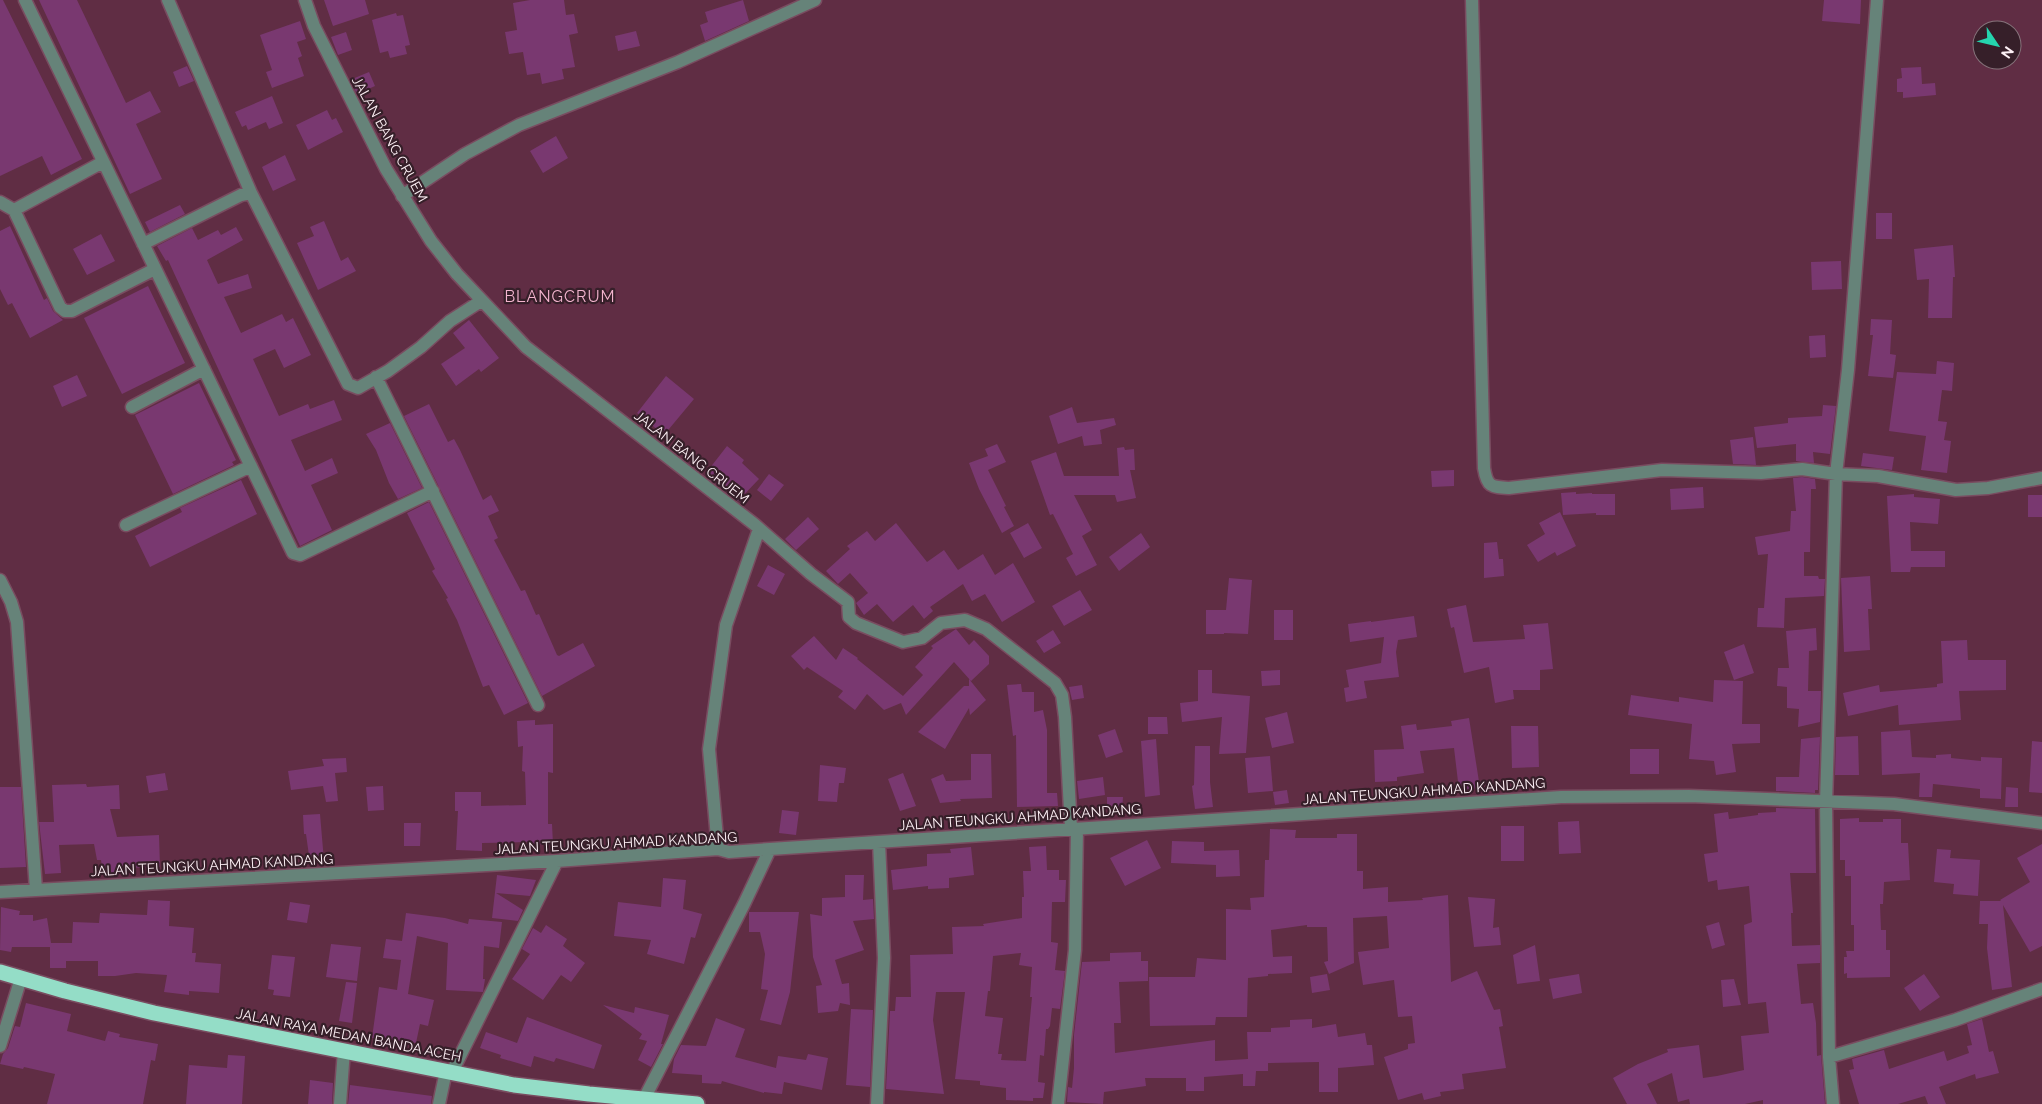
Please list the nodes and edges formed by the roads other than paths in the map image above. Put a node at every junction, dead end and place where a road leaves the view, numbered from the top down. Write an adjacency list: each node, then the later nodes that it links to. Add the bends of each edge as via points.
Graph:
1 (25, 0): 7 (street)
2 (168, 0): 8 (street)
3 (304, 0): 9 (street, JALAN BANG CRUEM, via 350,101)
4 (1472, 0): 19 (street, via 1484,468 1490,486 1509,488 1662,470 1762,472 1802,469)
5 (1877, 0): 19 (street, via 1848,370)
6 (811, 1): 9 (street, via 678,62 520,124 465,154)
7 (103, 162): 11 (street); 12 (street)
8 (251, 193): 12 (street); 16 (street, via 348,384 358,388)
9 (402, 196): 14 (street, JALAN BANG CRUEM, via 431,240)
10 (0, 202): 11 (street)
11 (14, 210): 13 (street, via 60,307 65,311 72,311)
12 (144, 244): 13 (street)
13 (155, 269): 15 (street)
14 (481, 301): 16 (street); 23 (street, JALAN BANG CRUEM, via 526,347)
15 (204, 369): 17 (street); 18 (street)
16 (376, 377): 21 (street)
17 (132, 406)
18 (251, 466): 21 (street, via 296,556); 22 (street)
19 (1836, 474): 20 (street, via 1878,476 1956,490); 26 (street)
20 (2042, 478)
21 (433, 491): 25 (street)
22 (126, 524)
23 (759, 528): 28 (street, JALAN BANG CRUEM, via 848,602 849,617 856,623 904,642 922,638 941,623 965,620 986,629 1055,683 1062,695 1065,717); 30 (street, via 726,626 709,749)
24 (0, 580): 33 (street, via 17,622)
25 (538, 705)
26 (1826, 803): 27 (street, JALAN TEUNGKU AHMAD KANDANG, via 1894,804); 28 (street, JALAN TEUNGKU AHMAD KANDANG, via 1688,796 1561,797); 40 (street)
27 (2042, 823)
28 (1074, 829): 29 (street, JALAN TEUNGKU AHMAD KANDANG); 47 (street, JALAN BANG CRUEM, via 1075,950)
29 (879, 842): 31 (street, JALAN TEUNGKU AHMAD KANDANG); 46 (street, via 884,958)
30 (718, 849): 31 (street, JALAN TEUNGKU AHMAD KANDANG, via 729,852); 32 (street, JALAN TEUNGKU AHMAD KANDANG)
31 (770, 849): 42 (street)
32 (557, 861): 33 (street, JALAN TEUNGKU AHMAD KANDANG); 41 (street)
33 (36, 890): 34 (street, JALAN TEUNGKU AHMAD KANDANG)
34 (0, 892)
35 (0, 972): 36 (highway, JALAN RAYA MEDAN BANDA ACEH)
36 (21, 978): 38 (street); 39 (highway, JALAN RAYA MEDAN BANDA ACEH, via 154,1013)
37 (2042, 989): 40 (street, via 1955,1020)
38 (0, 1046)
39 (344, 1050): 41 (highway, JALAN RAYA MEDAN BANDA ACEH); 43 (street)
40 (1829, 1057): 48 (street)
41 (449, 1071): 42 (highway, JALAN RAYA MEDAN BANDA ACEH, via 514,1084); 44 (street)
42 (644, 1099): 45 (highway, JALAN RAYA MEDAN BANDA ACEH)
43 (340, 1104)
44 (439, 1104)
45 (697, 1104)
46 (877, 1104)
47 (1058, 1104)
48 (1833, 1104)

